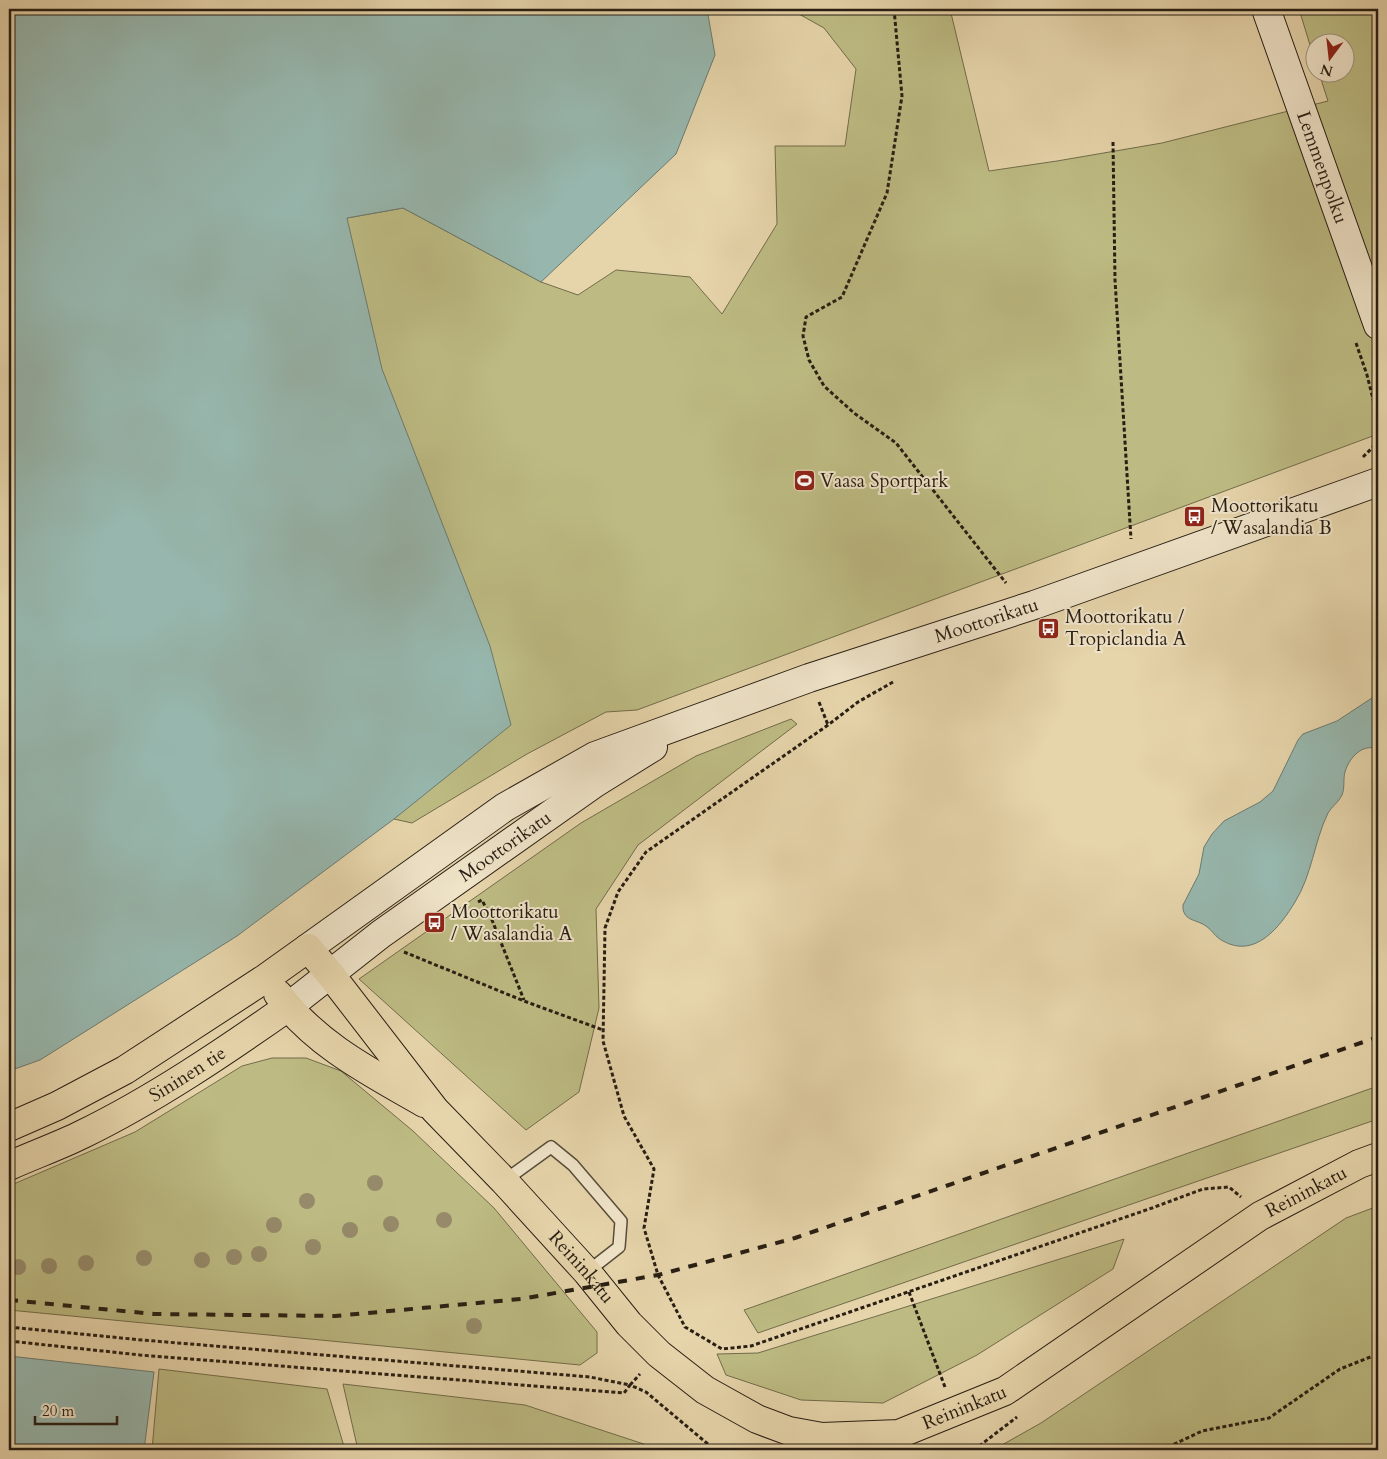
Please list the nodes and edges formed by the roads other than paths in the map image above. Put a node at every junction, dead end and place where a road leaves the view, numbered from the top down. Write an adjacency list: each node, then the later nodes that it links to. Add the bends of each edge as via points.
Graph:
1 (1266, 9): 2 (main road, Lemmenpolku)
2 (1378, 325)
3 (1378, 482): 4 (main road, Moottorikatu, via 1034,605)
4 (705, 714): 5 (main road, Moottorikatu, via 595,756 505,807); 6 (main road, Moottorikatu, via 595,783 381,934)
5 (308, 948): 6 (main road, Reininkatu); 7 (main road)
6 (330, 974): 8 (main road, Moottorikatu); 9 (main road, Reininkatu)
7 (266, 978): 8 (main road, Reininkatu); 10 (main road, via 125,1070)
8 (288, 1007): 9 (main road, Reininkatu, via 330,1046); 12 (main road, Sininen tie, via 147,1099 82,1135)
9 (435, 1110): 13 (main road, Reininkatu)
10 (9, 1127)
11 (1378, 1157): 14 (main road, Reininkatu, via 1260,1216 1005,1392 899,1434 822,1437 789,1431 757,1419 705,1390 659,1354 629,1324)
12 (9, 1166)
13 (504, 1181): 14 (main road, Reininkatu); 14 (lane, via 551,1147 573,1165 621,1221 619,1247)
14 (587, 1272)

